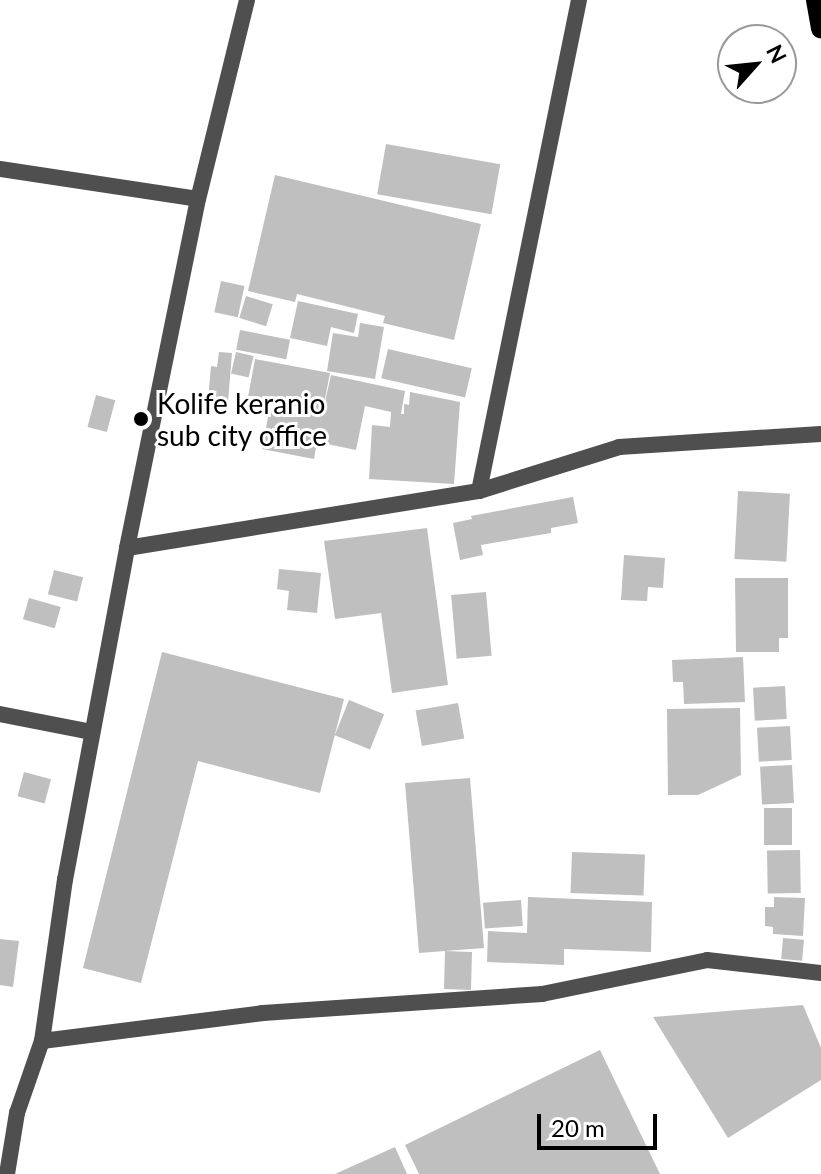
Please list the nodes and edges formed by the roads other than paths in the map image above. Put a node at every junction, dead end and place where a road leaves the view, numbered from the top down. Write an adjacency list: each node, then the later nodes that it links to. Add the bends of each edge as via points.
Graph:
1 (247, 0): 6 (street)
2 (579, 0): 8 (street)
3 (816, 0): 4 (main road)
4 (821, 29)
5 (0, 169): 6 (street)
6 (198, 199): 9 (street)
7 (821, 434): 8 (street, via 619,447)
8 (479, 491): 9 (street)
9 (127, 548): 11 (street)
10 (0, 714): 11 (street)
11 (92, 732): 13 (street)
12 (821, 973): 13 (street, via 707,960 542,994 263,1013)
13 (42, 1041): 14 (street, via 17,1113)
14 (7, 1174)

